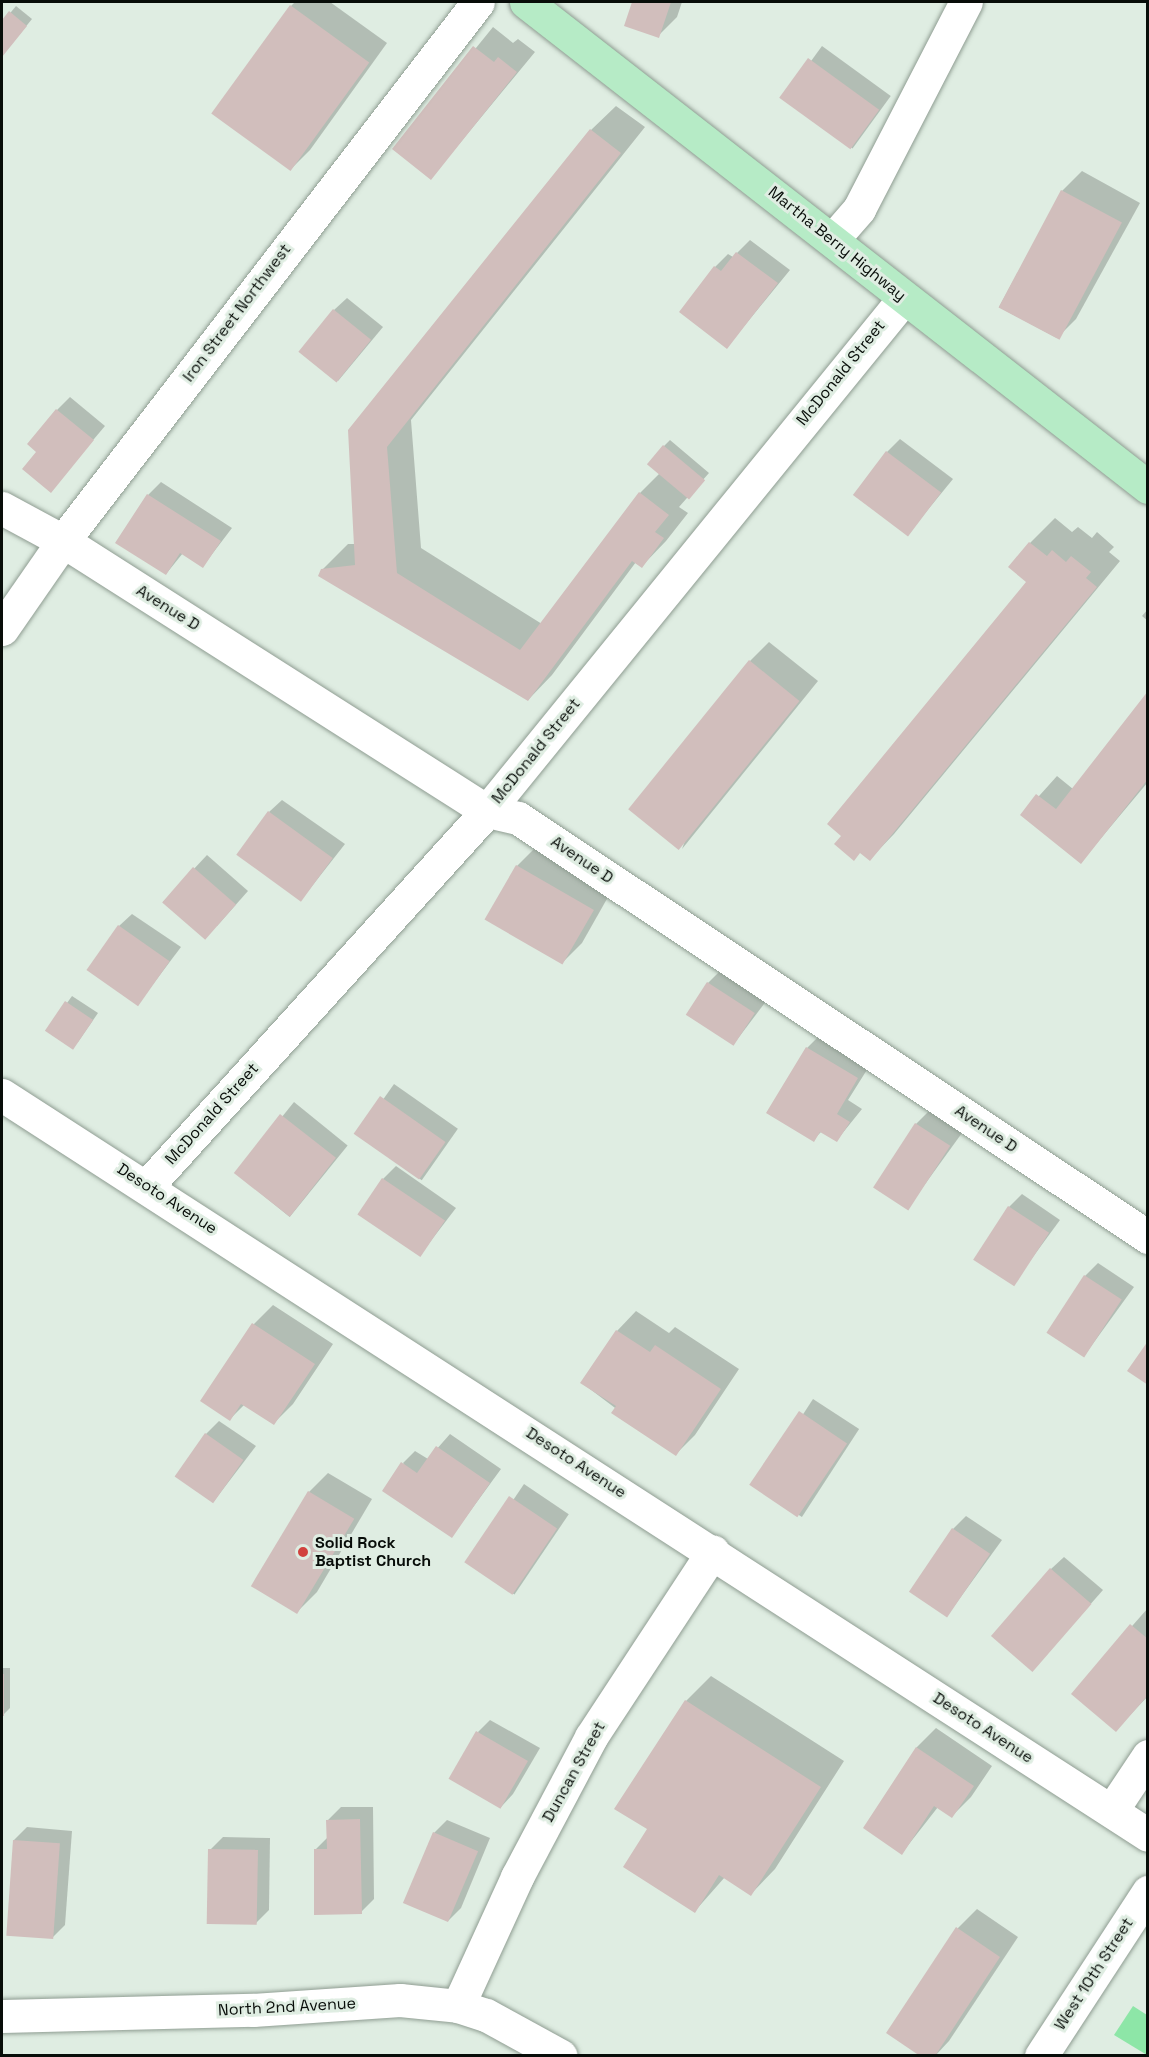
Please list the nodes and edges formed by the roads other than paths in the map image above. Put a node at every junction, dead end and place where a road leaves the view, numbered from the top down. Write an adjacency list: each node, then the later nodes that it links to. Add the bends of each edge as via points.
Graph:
1 (478, 2): 8 (street, Iron Street Northwest)
2 (526, 2): 4 (main road, Martha Berry Highway)
3 (966, 2): 4 (street, via 859,209)
4 (833, 238): 5 (main road, Martha Berry Highway)
5 (904, 298): 6 (main road, Martha Berry Highway); 10 (street, McDonald Street)
6 (1148, 488)
7 (2, 508): 8 (street, Avenue D)
8 (63, 541): 9 (street, Iron Street Northwest); 10 (street, Avenue D)
9 (2, 628)
10 (487, 811): 12 (street, McDonald Street); 13 (street, Avenue D, via 518,818)
11 (2, 1095): 12 (street, Desoto Avenue)
12 (147, 1186): 14 (street, Desoto Avenue)
13 (1148, 1237)
14 (713, 1551): 16 (street, Desoto Avenue); 19 (street, Duncan Street, via 591,1737 517,1877)
15 (1148, 1756): 16 (street)
16 (1112, 1810): 17 (street, Desoto Avenue)
17 (1148, 1835)
18 (1148, 1892): 22 (street, West 10th Street)
19 (458, 2006): 20 (street, North 2nd Avenue, via 400,2000 254,2010); 21 (street, North 2nd Avenue, via 519,2030)
20 (2, 2016)
21 (561, 2055)
22 (1041, 2055)

